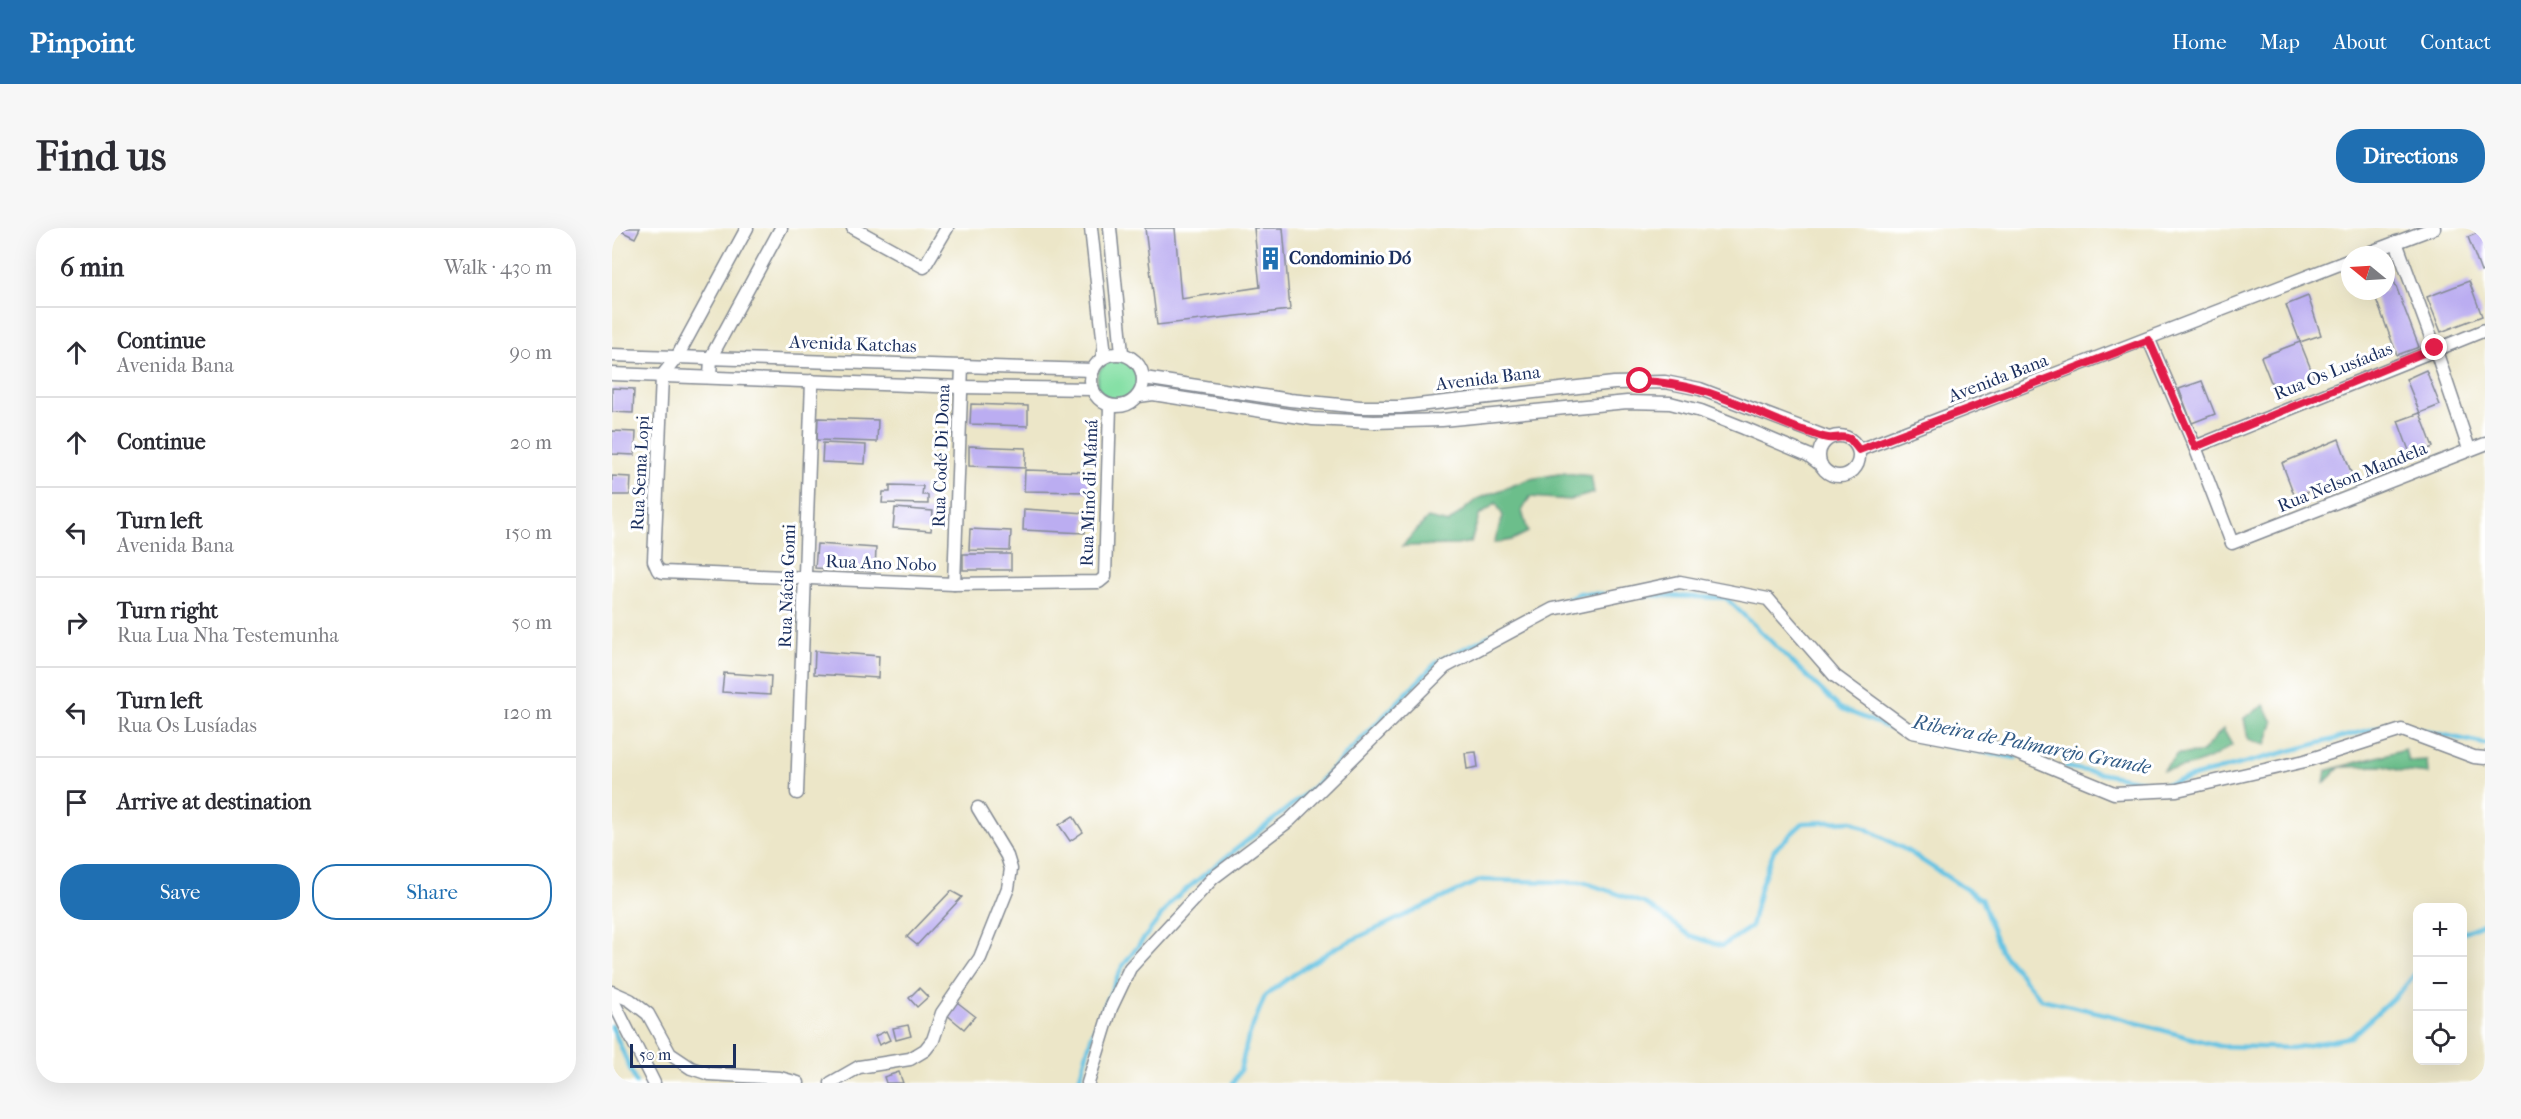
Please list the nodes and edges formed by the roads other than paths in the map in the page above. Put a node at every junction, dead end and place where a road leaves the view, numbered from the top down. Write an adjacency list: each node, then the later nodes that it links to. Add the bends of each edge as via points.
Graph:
1 (747, 228): 16 (street)
2 (781, 228): 17 (street)
3 (853, 228): 4 (street, via 924,267)
4 (947, 228)
5 (1091, 228): 18 (street, via 1104,345)
6 (1110, 228): 14 (street)
7 (2434, 228): 8 (street)
8 (2396, 242): 9 (street); 13 (street)
9 (2386, 246)
10 (2341, 264): 12 (street, Avenida Bana)
11 (2485, 330): 13 (street, Rua Os Lusíadas)
12 (2149, 340): 32 (street); 34 (street, Avenida Bana)
13 (2435, 348): 32 (street, Rua Os Lusíadas); 33 (street)
14 (1122, 353): 18 (street); 24 (street, via 1135,361)
15 (612, 355): 16 (street, Avenida Katchas)
16 (677, 357): 17 (street, Avenida Katchas); 22 (street)
17 (711, 357): 19 (street, Avenida Katchas); 23 (street)
18 (1102, 358): 20 (street)
19 (962, 366): 20 (street, Avenida Katchas); 26 (street, Rua Codé Di Dona)
20 (1093, 370): 27 (street)
21 (612, 374): 22 (street)
22 (662, 376): 23 (street); 36 (street, Rua Sema Lopi, via 654,561)
23 (710, 377): 25 (street)
24 (1144, 378): 28 (street); 30 (street, Avenida Bana, via 1360,407 1400,407 1614,383 1665,382 1700,389)
25 (812, 381): 26 (street); 37 (street, Rua Nácia Gomi)
26 (961, 387): 27 (street); 39 (street, Rua Codé Di Dona)
27 (1093, 389): 29 (street, via 1101,401)
28 (1139, 396): 29 (street, via 1128,404); 35 (street, Avenida Bana, via 1153,394 1313,419 1374,422 1442,420 1627,402 1670,404 1744,428 1808,455)
29 (1110, 405): 38 (street, Rua Minó di Mámá)
30 (1829, 438): 34 (street, via 1850,439); 35 (street, via 1820,450)
31 (2485, 444): 33 (street, Rua Nelson Mandela)
32 (2195, 447): 33 (street, Rua Nelson Mandela, via 2232,543)
33 (2469, 449)
34 (1859, 450): 35 (street, via 1859,462 1846,476 1829,474)
35 (1821, 465)
36 (658, 570): 37 (street, Rua Ano Nobo, via 668,574)
37 (806, 578): 39 (street, Rua Ano Nobo); 41 (street, Rua Nácia Gomi)
38 (1102, 581): 39 (street, Rua Ano Nobo)
39 (954, 584)
40 (2485, 758): 48 (street, via 2402,730 2305,761 2177,790 2114,793 2012,751 1912,732 1835,676 1768,599 1680,582 1553,609 1445,667 1290,820 1213,878 1130,968 1111,1008)
41 (797, 793)
42 (978, 808): 47 (street, via 1011,869 1008,888 980,958 942,1013 933,1040 925,1050 910,1059 859,1067)
43 (612, 992): 46 (street, via 648,1014 670,1054 691,1068 709,1074 780,1078)
44 (612, 999): 45 (street)
45 (654, 1083)
46 (798, 1083)
47 (831, 1083)
48 (1088, 1083)

